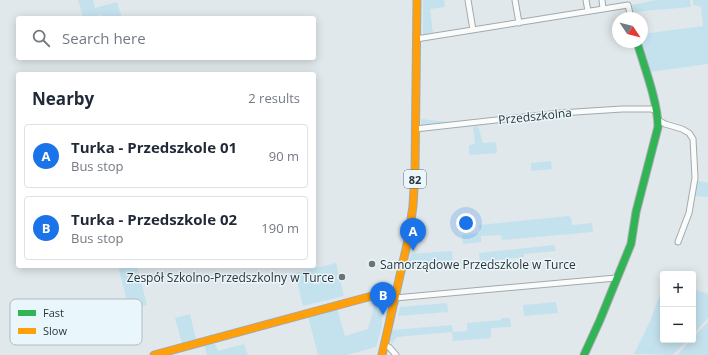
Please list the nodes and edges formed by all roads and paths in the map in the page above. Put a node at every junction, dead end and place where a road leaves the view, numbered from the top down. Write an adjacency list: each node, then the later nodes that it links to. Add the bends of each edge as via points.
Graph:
1 (417, 0): 11 (street, 82)
2 (468, 0): 10 (street)
3 (515, 0): 9 (street)
4 (586, 0): 7 (street)
5 (602, 0): 6 (street)
6 (603, 9): 7 (street); 8 (street, via 628,5)
7 (588, 11): 9 (street)
8 (630, 12)
9 (519, 23): 10 (street)
10 (473, 30): 11 (street)
11 (416, 39): 15 (street, 82)
12 (638, 48): 13 (street, via 649,80)
13 (655, 110): 14 (street); 15 (street, Przedszkolna, via 622,109 560,113)
14 (658, 120): 16 (street, via 682,129 693,139 695,178 689,213); 17 (street, via 656,139 636,212 632,241)
15 (415, 129): 18 (street, 82, via 413,210)
16 (678, 242)
17 (616, 278): 18 (street); 23 (street)
18 (396, 296): 19 (street, 82); 20 (street, via 383,293)
19 (384, 345): 21 (street, 82); 22 (street)
20 (154, 355)
21 (382, 355)
22 (396, 355)
23 (584, 355)

